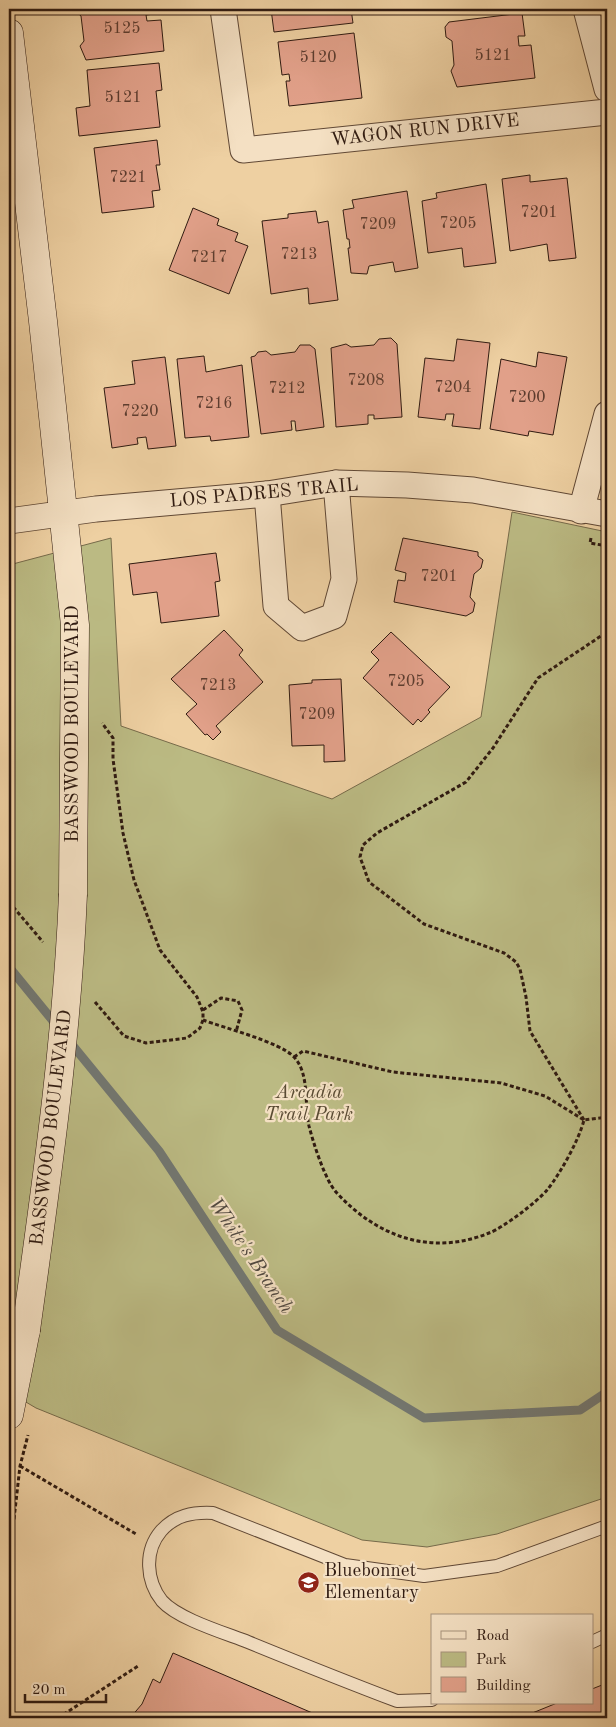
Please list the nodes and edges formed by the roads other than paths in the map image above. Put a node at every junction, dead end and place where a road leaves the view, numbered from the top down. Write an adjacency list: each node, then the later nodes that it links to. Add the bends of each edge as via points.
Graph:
1 (223, 9): 5 (street, WAGON RUN DRIVE, via 243,150)
2 (586, 9): 4 (street)
3 (9, 33): 10 (main road, BASSWOOD BOULEVARD)
4 (607, 90)
5 (607, 112)
6 (607, 414): 9 (street)
7 (336, 483): 8 (street, LOS PADRES TRAIL); 8 (street, via 344,580 334,616 302,628 276,606); 9 (street, LOS PADRES TRAIL, via 473,490)
8 (267, 494): 10 (street, LOS PADRES TRAIL)
9 (582, 511): 11 (street, LOS PADRES TRAIL)
10 (64, 513): 12 (street, LOS PADRES TRAIL); 13 (main road, BASSWOOD BOULEVARD, bridge, via 75,625 73,894 69,978 53,1133 26,1330)
11 (607, 514)
12 (9, 521)
13 (19, 1422)
14 (607, 1526): 17 (lane, via 497,1566 424,1576 345,1565 213,1513 195,1512 180,1516 161,1531 150,1552 149,1578 163,1602 194,1621 397,1701)
15 (607, 1635): 16 (lane)
16 (594, 1641)
17 (431, 1700)

